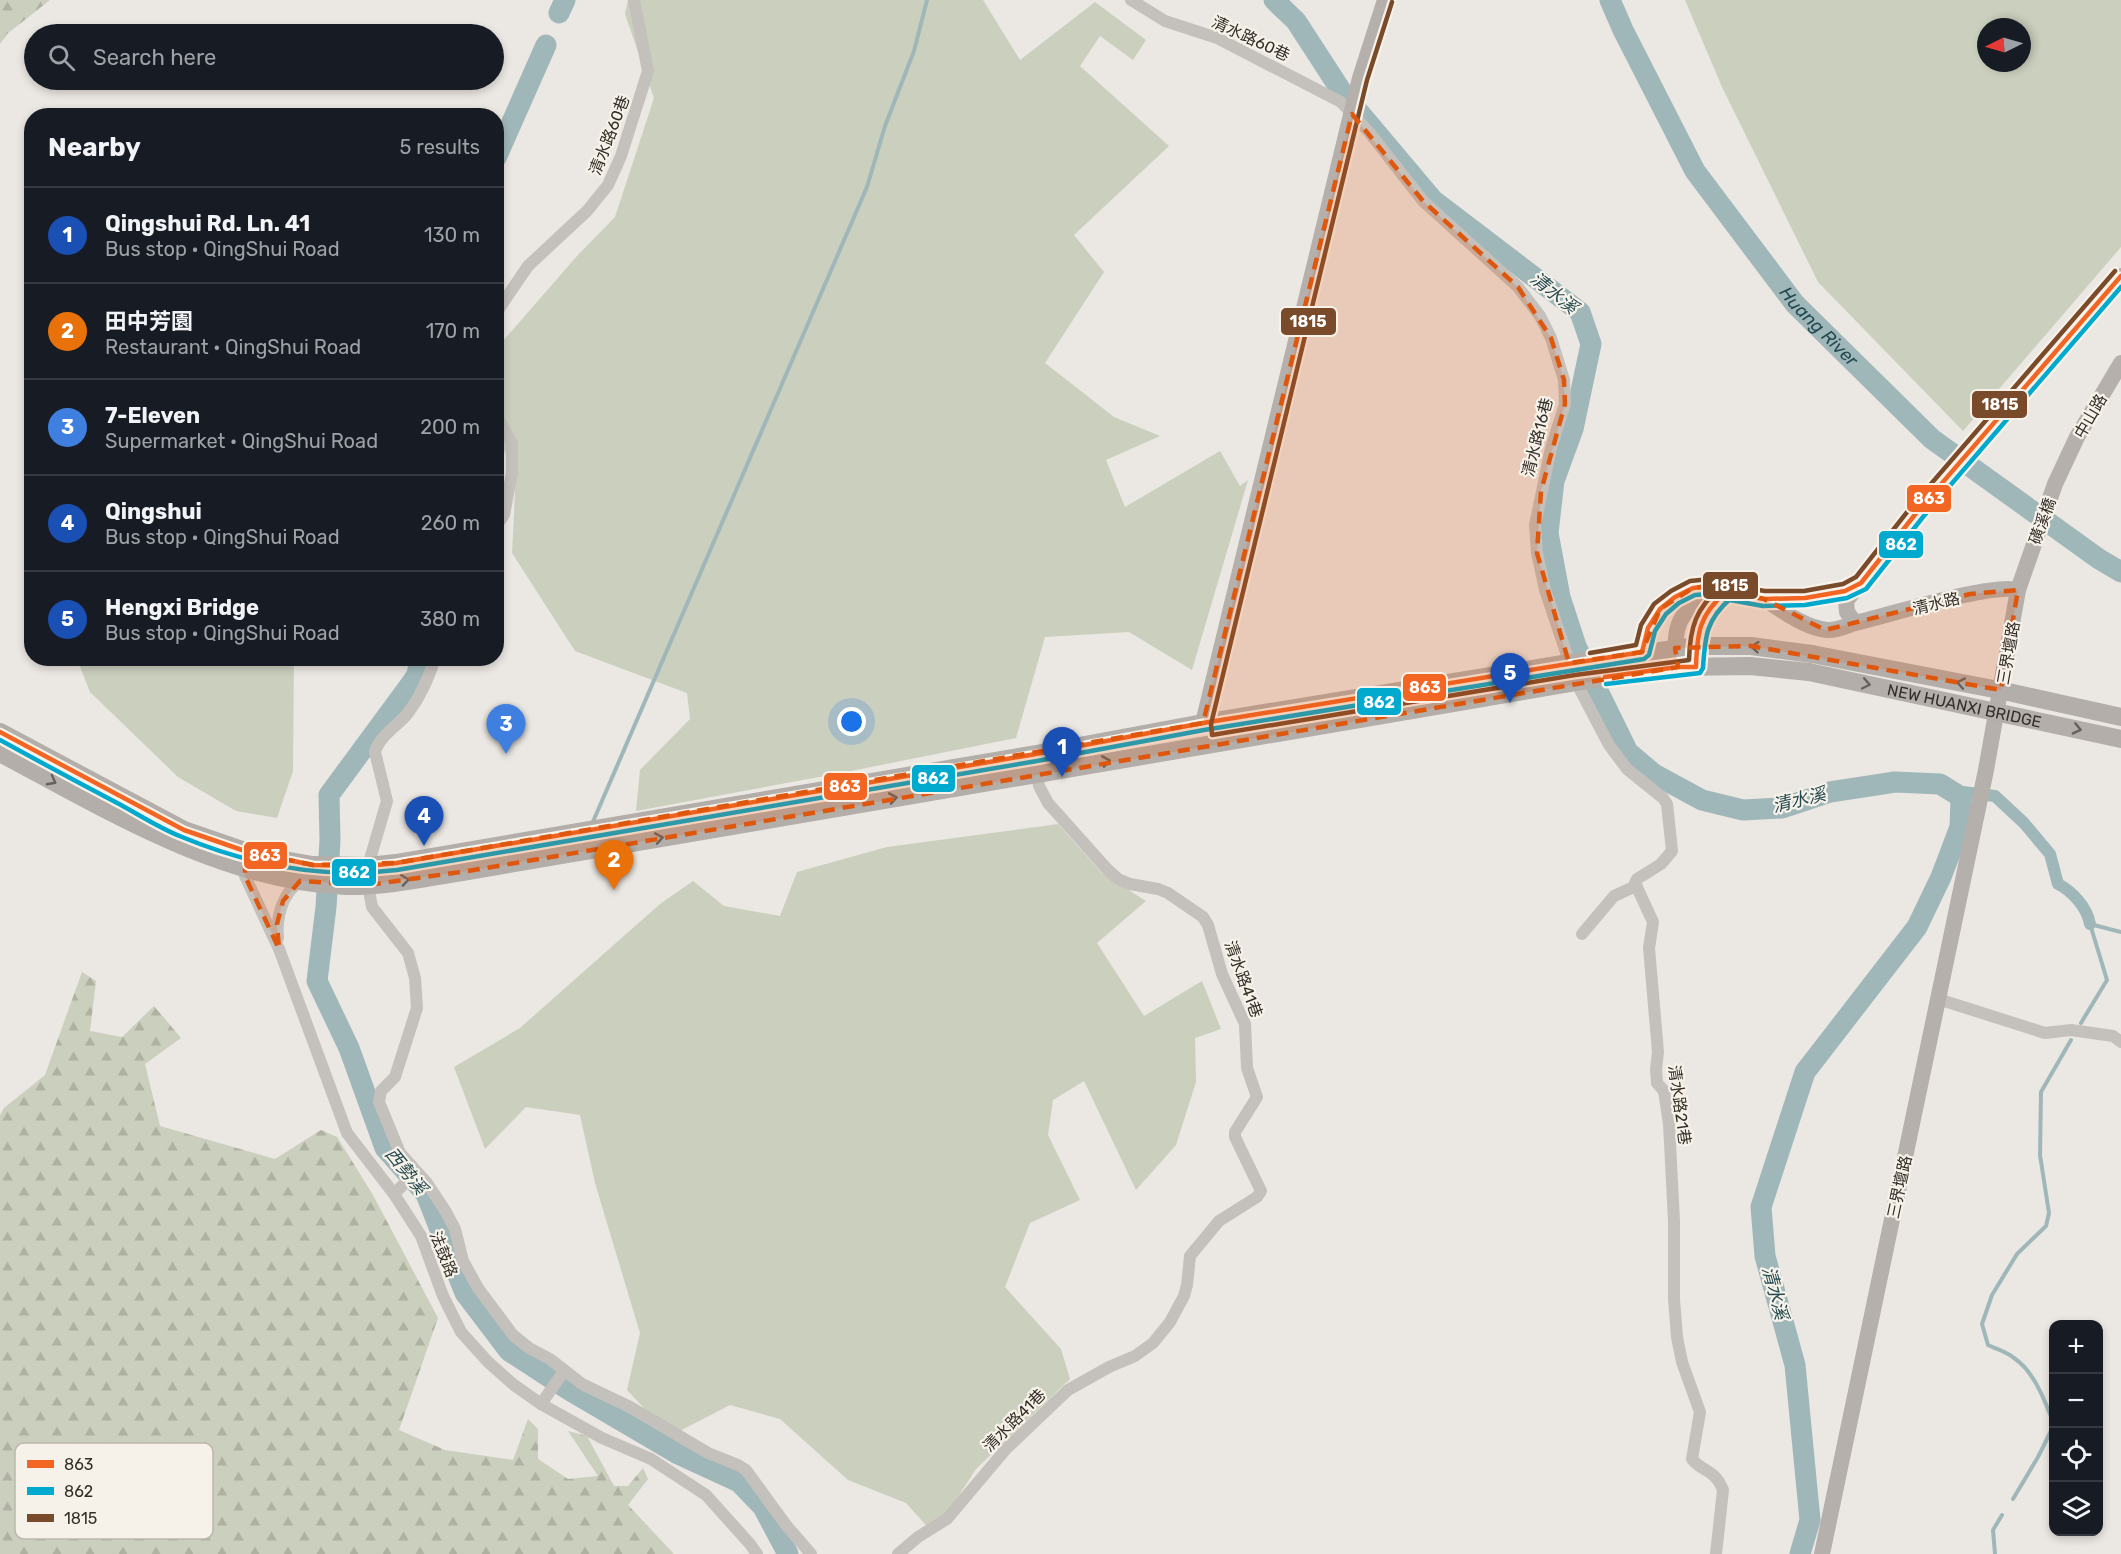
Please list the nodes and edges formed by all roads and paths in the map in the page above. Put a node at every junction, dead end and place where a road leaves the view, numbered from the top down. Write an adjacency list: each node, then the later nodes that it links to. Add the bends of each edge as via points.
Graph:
1 (634, 0): 6 (street, 清水路60巷, via 648,71 608,185 587,211 528,266)
2 (1131, 0): 4 (street, 清水路60巷, via 1165,21 1217,38 1260,58 1341,102)
3 (1385, 0): 4 (street)
4 (1352, 114): 20 (street, 清水路16巷, via 1423,201 1518,287 1551,338 1564,380 1565,404 1541,491 1536,544 1545,590); 26 (street)
5 (2121, 276): 12 (street, via 1917,512)
6 (504, 301)
7 (2121, 363): 9 (street, 中山路)
8 (504, 429): 10 (street, via 512,443 512,473)
9 (2061, 470): 11 (street, 磺溪橋)
10 (504, 515)
11 (2023, 572): 13 (street, 三界壇路)
12 (1861, 584): 15 (street, 清水路, via 1815,597); 16 (street, via 1846,601 1847,612)
13 (2018, 590): 16 (street, 清水路, via 1970,594); 41 (street, 三界壇路, via 2000,704)
14 (1726, 592): 15 (street, 清水路); 17 (street, via 1702,618); 18 (street, via 1691,606 1677,626); 19 (street, 清水路, via 1709,586 1693,588 1676,597 1653,619)
15 (1764, 599): 16 (street, 清水路, via 1825,630)
16 (1855, 623)
17 (1697, 645): 18 (main road); 21 (main road, one-way to 17, via 1751,646); 23 (street)
18 (1675, 648): 19 (main road); 23 (street)
19 (1641, 652): 20 (main road)
20 (1574, 662): 24 (street); 26 (main road)
21 (1810, 663): 23 (main road); 25 (main road, NEW HUANXI BRIDGE, one-way to 21, bridge, via 2004,691); 28 (main road, NEW HUANXI BRIDGE, one-way to 28, bridge)
22 (432, 666): 34 (street, via 423,693 377,745 376,760 387,801)
23 (1687, 667): 24 (main road)
24 (1579, 681): 29 (main road); 38 (street, via 1609,745 1626,769 1667,804 1672,851 1661,864 1637,879)
25 (2121, 717)
26 (1203, 723): 29 (street); 31 (main road)
27 (0, 732): 33 (main road, via 184,830)
28 (2121, 739)
29 (1205, 744): 32 (main road, one-way to 29)
30 (0, 753): 35 (main road, one-way to 35, via 177,844)
31 (1036, 754): 32 (street, 清水路41巷); 34 (main road)
32 (1036, 773): 37 (main road, one-way to 32); 49 (street, 清水路41巷, via 1048,803 1118,879 1168,893 1209,925 1222,974 1245,1024 1247,1068 1257,1097 1235,1137 1261,1191 1219,1221 1190,1256 1184,1296 1153,1344 1068,1390 1006,1449 947,1519)
33 (245, 851): 35 (street, 法鼓路); 36 (main road, via 278,859)
34 (368, 866): 36 (main road, via 349,866); 37 (street)
35 (247, 870): 36 (main road); 40 (street, 法鼓路, via 245,876)
36 (308, 876): 37 (main road, via 346,886); 40 (street, via 294,886 284,901 277,924)
37 (368, 885): 43 (street, via 372,907 408,953 415,978 417,1008 395,1077 381,1091 378,1102 400,1153)
38 (1636, 886): 39 (street, via 1614,896); 50 (street, 清水路21巷, via 1654,928 1649,948 1657,1083 1664,1091 1669,1124 1677,1337 1700,1412 1692,1459 1710,1471 1723,1490)
39 (1581, 934)
40 (279, 949): 44 (street, 法鼓路, via 348,1132)
41 (1938, 999): 42 (street, via 2045,1033 2071,1030 2113,1036); 51 (street, 三界壇路)
42 (2121, 1042)
43 (416, 1172): 44 (street); 45 (street, via 446,1212 463,1261 506,1326 529,1348)
44 (394, 1194): 46 (street, 法鼓路, via 421,1236 442,1296 461,1332 488,1362)
45 (564, 1371): 46 (street); 48 (street, via 699,1448 738,1464)
46 (541, 1404): 47 (street, 法鼓路, via 602,1438 651,1459 706,1495)
47 (757, 1554)
48 (811, 1554)
49 (898, 1554)
50 (1716, 1554)
51 (1822, 1554)

